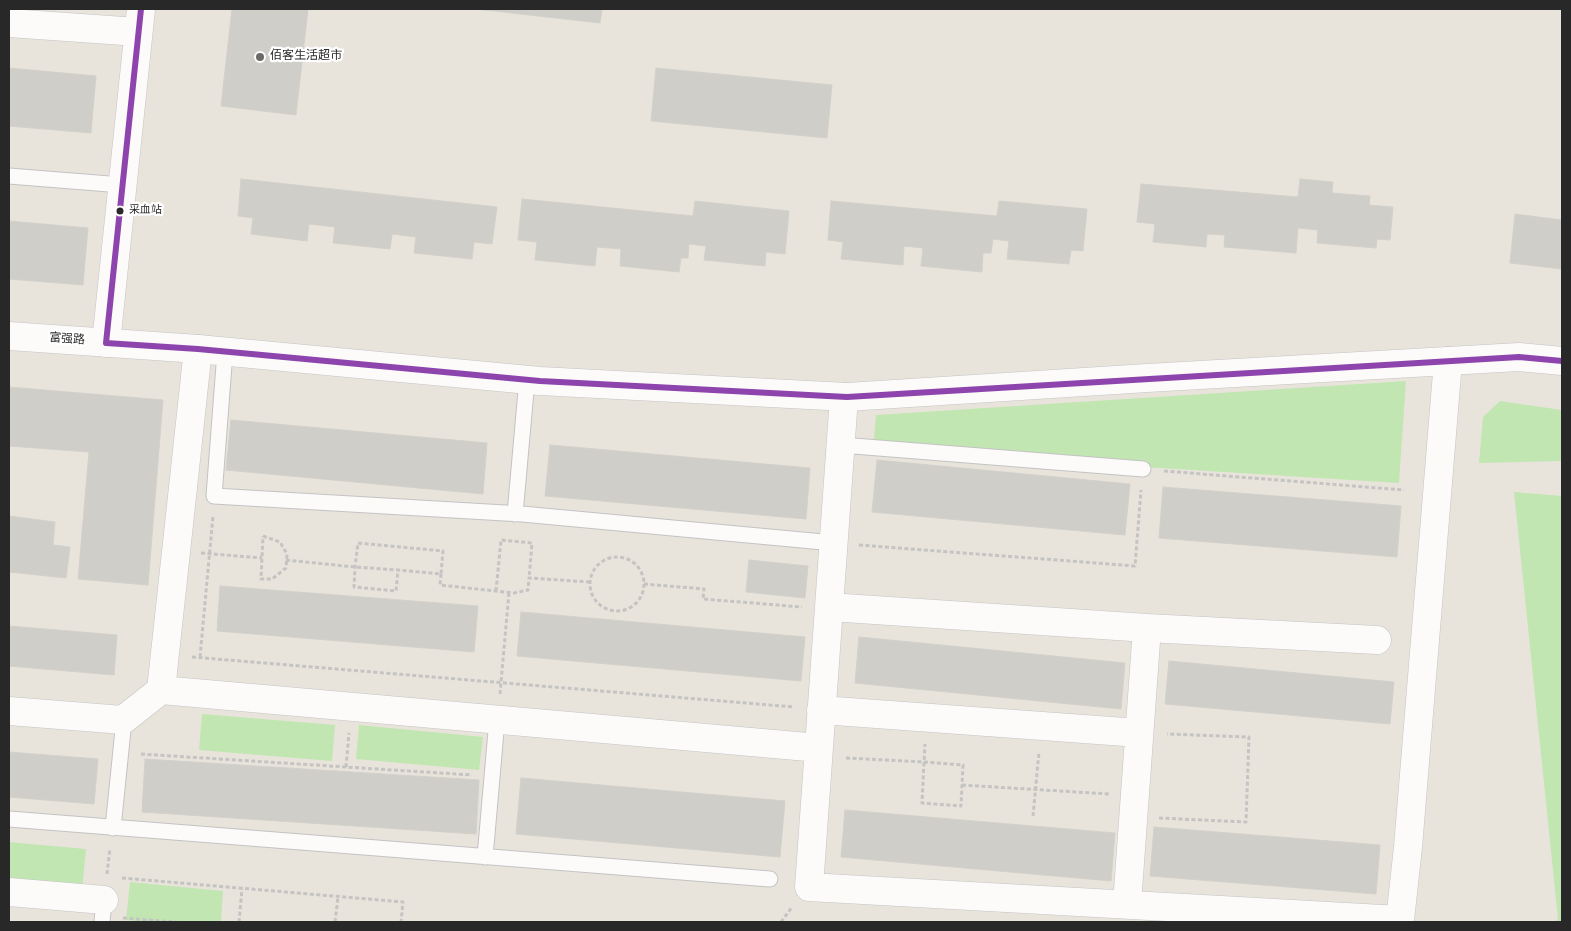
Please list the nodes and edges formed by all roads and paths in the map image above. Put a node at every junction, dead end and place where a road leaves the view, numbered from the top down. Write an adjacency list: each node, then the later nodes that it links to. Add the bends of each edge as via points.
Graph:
1 (139, 20): 2 (street); 4 (street)
2 (9, 23)
3 (9, 176): 4 (lane)
4 (122, 185): 6 (street)
5 (9, 336): 6 (street, 富强路)
6 (106, 343): 7 (street, 富强路)
7 (198, 349): 8 (street, 富强路); 19 (street)
8 (225, 352): 11 (street, 富强路); 16 (lane, via 214,496)
9 (1448, 361): 10 (street, 富强路, via 1519,357); 12 (street, 富强路); 66 (street, via 1400,920)
10 (1562, 361)
11 (527, 380): 12 (street, 富强路); 16 (lane)
12 (844, 397): 13 (street)
13 (841, 445): 14 (lane); 18 (street)
14 (1143, 470): 15 (path); 18 (path, via 1135,566)
15 (1404, 490)
16 (515, 514): 18 (lane)
17 (212, 520): 20 (path)
18 (834, 543): 32 (street)
19 (176, 550): 20 (path); 36 (street)
20 (210, 553): 21 (path); 35 (path)
21 (262, 558): 22 (path, via 261,579 272,579 286,568); 22 (path, via 263,536 280,542 287,554)
22 (286, 560): 23 (path)
23 (355, 566): 24 (path); 24 (path, via 354,587 396,591); 25 (path, via 358,543 443,551)
24 (398, 570): 25 (path)
25 (441, 574): 29 (path, via 440,585)
26 (529, 578): 27 (path); 29 (path, via 532,543 501,540); 30 (path, via 528,590)
27 (590, 582): 28 (path, via 598,566 613,557 631,561 643,574); 28 (path, via 594,599 616,611 625,610 639,600)
28 (644, 584): 31 (path, via 704,589 703,599)
29 (496, 591): 30 (path)
30 (509, 592): 37 (path)
31 (787, 607)
32 (829, 607): 33 (street); 40 (street)
33 (1148, 628): 34 (street); 44 (street)
34 (1377, 640)
35 (200, 657): 36 (path); 37 (path)
36 (164, 659): 38 (street)
37 (500, 683): 40 (path); 43 (path)
38 (161, 690): 39 (street); 42 (street)
39 (351, 707): 43 (street); 51 (path)
40 (821, 710): 44 (street); 47 (street)
41 (9, 712): 42 (street)
42 (124, 720): 48 (lane)
43 (497, 720): 47 (street); 52 (lane)
44 (1139, 733): 57 (street); 57 (path, via 1249,737 1246,822)
45 (926, 738): 50 (path)
46 (1039, 745): 54 (path)
47 (819, 748): 66 (street, via 809,887)
48 (121, 752): 51 (path); 59 (lane)
49 (847, 758): 50 (path)
50 (924, 762): 53 (path, via 963,765); 53 (path, via 922,803 961,806)
51 (346, 767): 52 (path)
52 (492, 777): 60 (lane)
53 (962, 785): 54 (path)
54 (1035, 790): 55 (path); 56 (path)
55 (1111, 794)
56 (1033, 816)
57 (1133, 817): 66 (street)
58 (9, 819): 59 (lane)
59 (113, 828): 60 (lane); 65 (path)
60 (485, 857): 61 (lane)
61 (770, 879)
62 (242, 889): 64 (path); 65 (path); 68 (path)
63 (9, 892): 65 (street)
64 (338, 897): 69 (path); 70 (path, via 403,902)
65 (106, 898): 67 (path)
66 (1127, 904)
67 (177, 922)
68 (239, 922)
69 (335, 922)
70 (401, 922)

